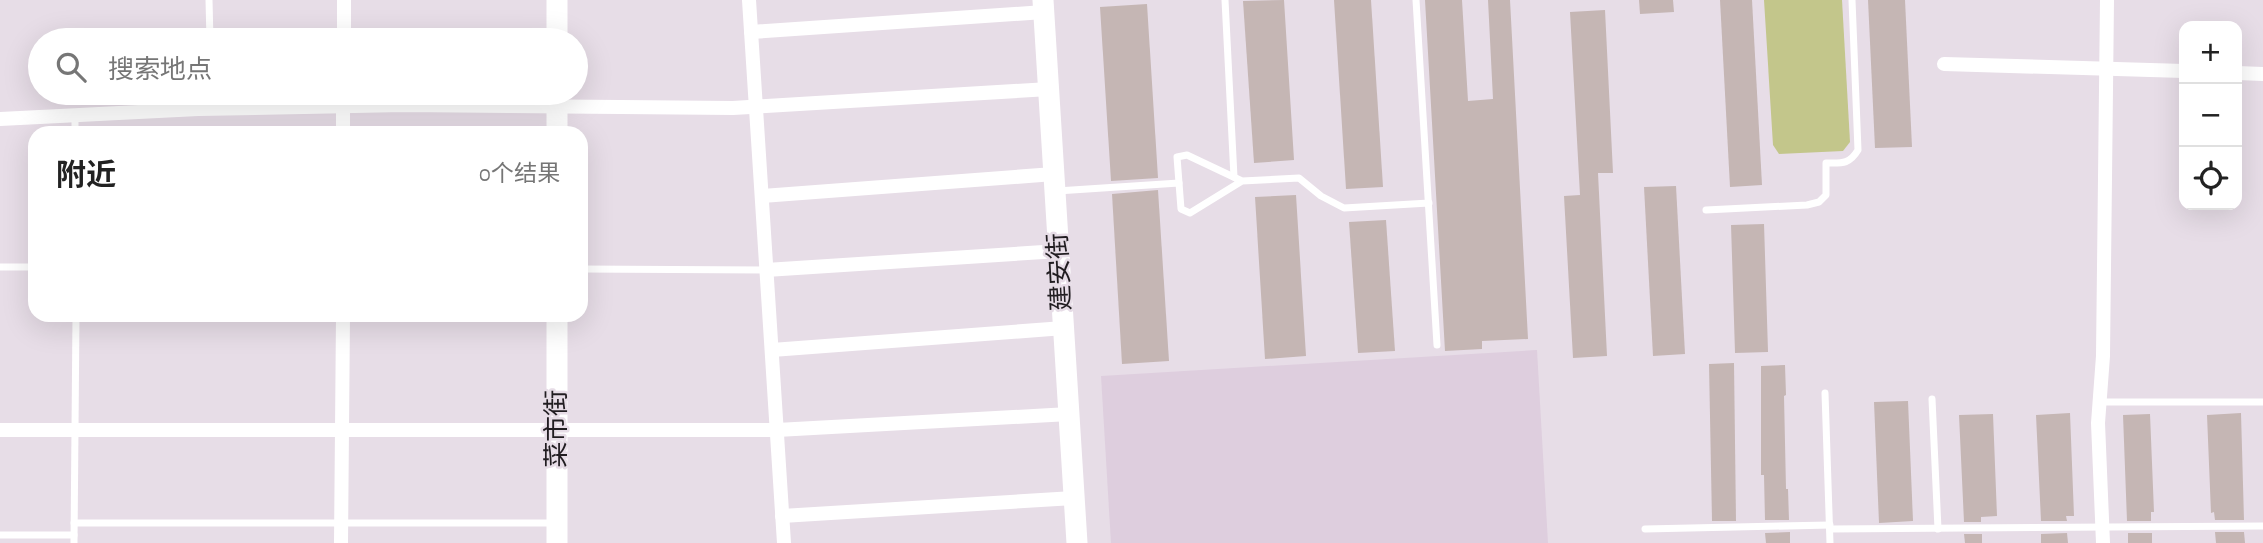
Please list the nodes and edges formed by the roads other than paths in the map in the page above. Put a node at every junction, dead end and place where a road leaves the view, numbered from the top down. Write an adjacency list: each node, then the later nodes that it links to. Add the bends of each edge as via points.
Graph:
1 (208, 0): 10 (lane)
2 (344, 0): 11 (street)
3 (557, 0): 12 (main road)
4 (749, 0): 13 (street)
5 (1225, 0): 31 (lane)
6 (1416, 0): 35 (lane)
7 (1852, 0): 36 (lane, via 1858,150 1852,159 1826,163 1826,195 1819,202)
8 (2107, 0): 15 (street)
9 (1044, 6): 13 (street); 19 (main road, 建安街)
10 (209, 28)
11 (344, 28)
12 (557, 28)
13 (751, 32): 24 (street)
14 (1944, 64): 15 (street)
15 (2106, 68): 16 (street); 50 (street)
16 (2179, 71)
17 (2242, 73): 18 (street)
18 (2263, 74)
19 (1049, 89): 24 (street); 32 (main road, 建安街)
20 (588, 101): 24 (street)
21 (256, 105): 25 (street)
22 (343, 105): 29 (street)
23 (557, 105): 30 (main road)
24 (756, 107): 34 (street)
25 (212, 108): 26 (street)
26 (75, 116): 27 (street); 28 (lane)
27 (0, 119)
28 (75, 126)
29 (343, 126)
30 (557, 126)
31 (1238, 179): 33 (lane, via 1187,155 1177,157); 33 (lane, via 1190,213 1181,209); 35 (lane, via 1299,178 1344,208)
32 (1055, 182): 33 (lane); 34 (street); 37 (main road, 建安街)
33 (1179, 183)
34 (762, 196): 41 (street)
35 (1429, 203): 46 (lane)
36 (1706, 210)
37 (1059, 251): 41 (street); 45 (main road, 建安街)
38 (0, 267): 39 (lane)
39 (28, 267)
40 (588, 269): 41 (lane)
41 (766, 270): 47 (street)
42 (76, 322): 54 (lane)
43 (342, 322): 55 (street)
44 (557, 322): 56 (main road, 菜市街)
45 (1063, 328): 47 (street); 52 (main road, 建安街)
46 (1437, 345)
47 (772, 350): 57 (street)
48 (1825, 393): 63 (lane)
49 (1932, 399): 66 (lane)
50 (2100, 402): 51 (lane); 64 (street)
51 (2263, 402)
52 (1069, 414): 57 (street); 58 (main road, 建安街)
53 (0, 430): 54 (street)
54 (74, 430): 55 (street); 60 (lane)
55 (342, 430): 56 (street); 61 (street)
56 (557, 430): 57 (street); 67 (main road, 菜市街)
57 (777, 430): 59 (street)
58 (1074, 498): 59 (street); 72 (main road, 建安街)
59 (782, 516): 71 (street)
60 (74, 523): 61 (lane); 69 (lane)
61 (341, 523): 67 (lane); 70 (street)
62 (2263, 526): 64 (lane)
63 (1830, 527): 65 (lane); 66 (lane); 73 (lane)
64 (2102, 528): 66 (lane); 74 (street)
65 (1645, 529)
66 (1938, 529)
67 (557, 533)
68 (0, 535): 69 (lane)
69 (74, 539)
70 (341, 543)
71 (784, 543)
72 (1077, 543)
73 (1830, 543)
74 (2103, 543)

